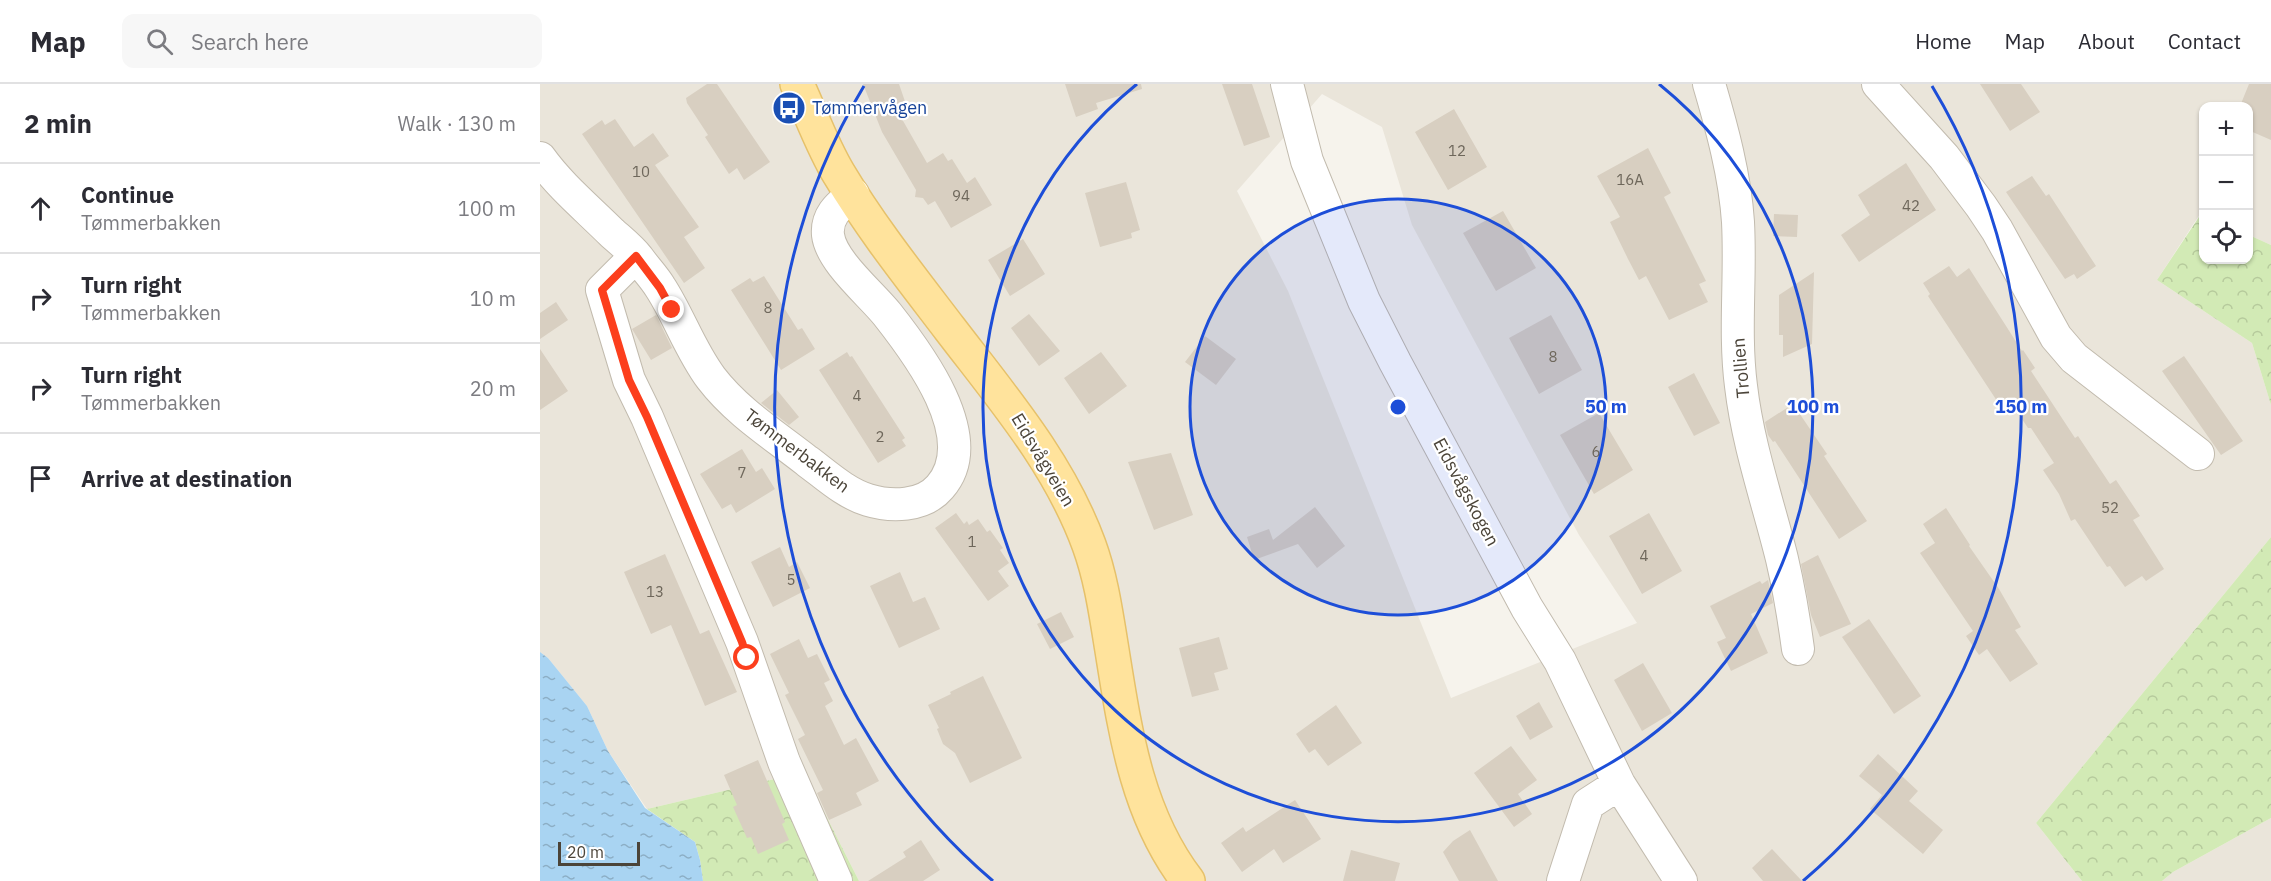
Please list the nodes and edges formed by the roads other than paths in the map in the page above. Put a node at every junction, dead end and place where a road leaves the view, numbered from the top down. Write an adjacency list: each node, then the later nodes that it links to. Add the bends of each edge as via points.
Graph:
1 (797, 84): 6 (main road, Eidsvågveien, via 827,150)
2 (1287, 84): 10 (street, Eidsvågskogen, via 1307,161 1364,301 1527,608 1560,661)
3 (1709, 84): 9 (street, Trollien, via 1736,198 1741,387 1754,457 1782,558)
4 (1878, 84): 8 (street, via 1944,157 1981,206 2056,337 2074,358)
5 (540, 158): 7 (street, Tømmerbakken)
6 (853, 194): 7 (street, Tømmerbakken, via 828,223 831,248 923,362 950,420 950,468 940,488 917,502 899,505 860,497 742,411 710,377 660,288); 13 (main road, Eidsvågveien, via 905,269 1021,420 1077,516 1100,577 1139,787 1164,846)
7 (636, 256): 12 (street, via 602,290 629,380 742,642 784,762)
8 (2198, 454)
9 (1798, 649)
10 (1619, 784): 11 (street, Eidsvågskogen); 14 (street, via 1588,804)
11 (1678, 880)
12 (836, 881)
13 (1188, 881)
14 (1563, 881)

